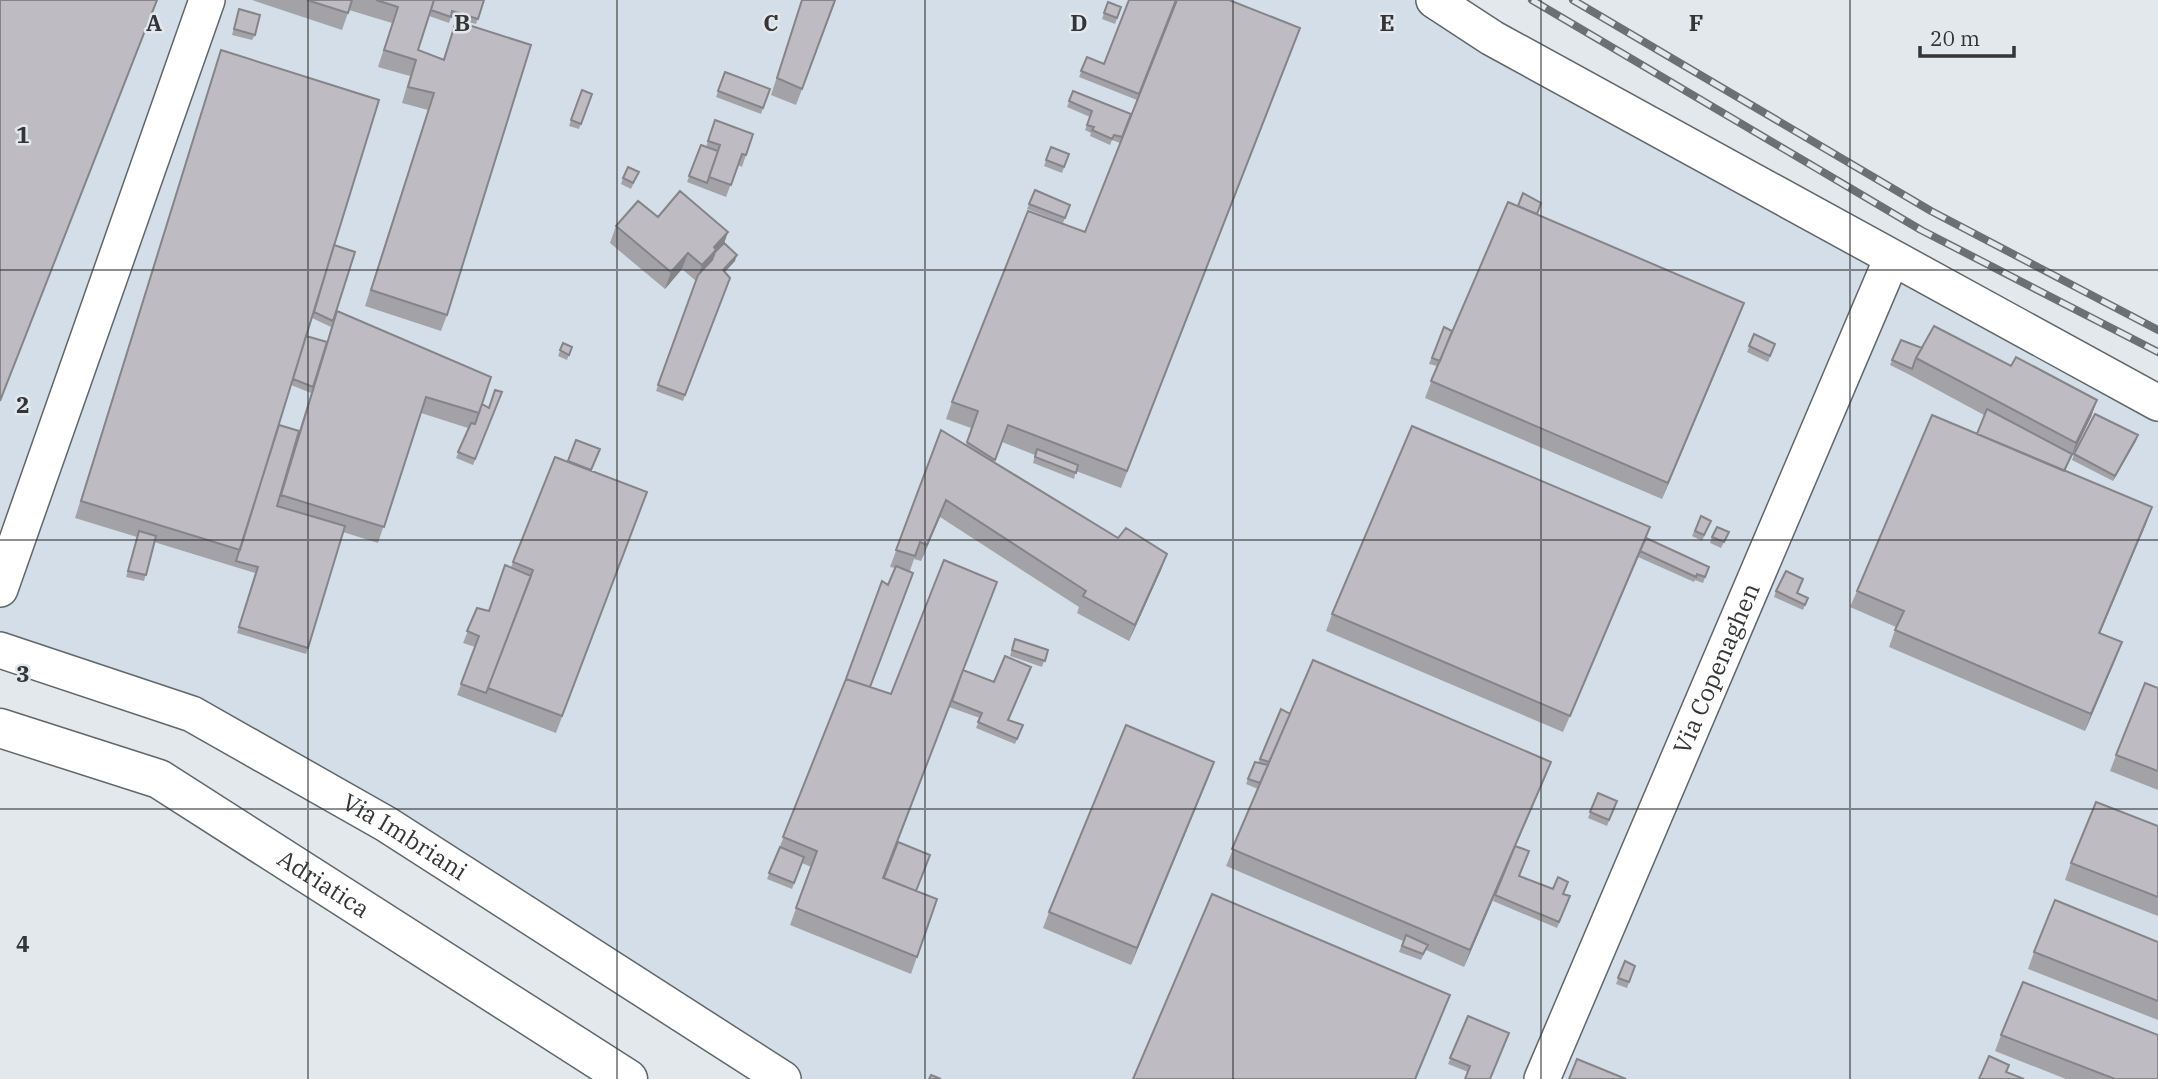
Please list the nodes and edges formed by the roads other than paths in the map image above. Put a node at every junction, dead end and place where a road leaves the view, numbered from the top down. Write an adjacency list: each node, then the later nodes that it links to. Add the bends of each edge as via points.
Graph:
1 (207, 0): 5 (lane)
2 (1434, 0): 3 (lane, via 1492,38)
3 (1892, 258): 4 (lane); 10 (lane, Via Copenaghen)
4 (2158, 404)
5 (0, 589)
6 (0, 650): 9 (lane, Via Imbriani, via 192,714 386,824)
7 (0, 728): 8 (main road, Adriatica, via 159,779)
8 (628, 1079)
9 (783, 1079)
10 (1542, 1079)

